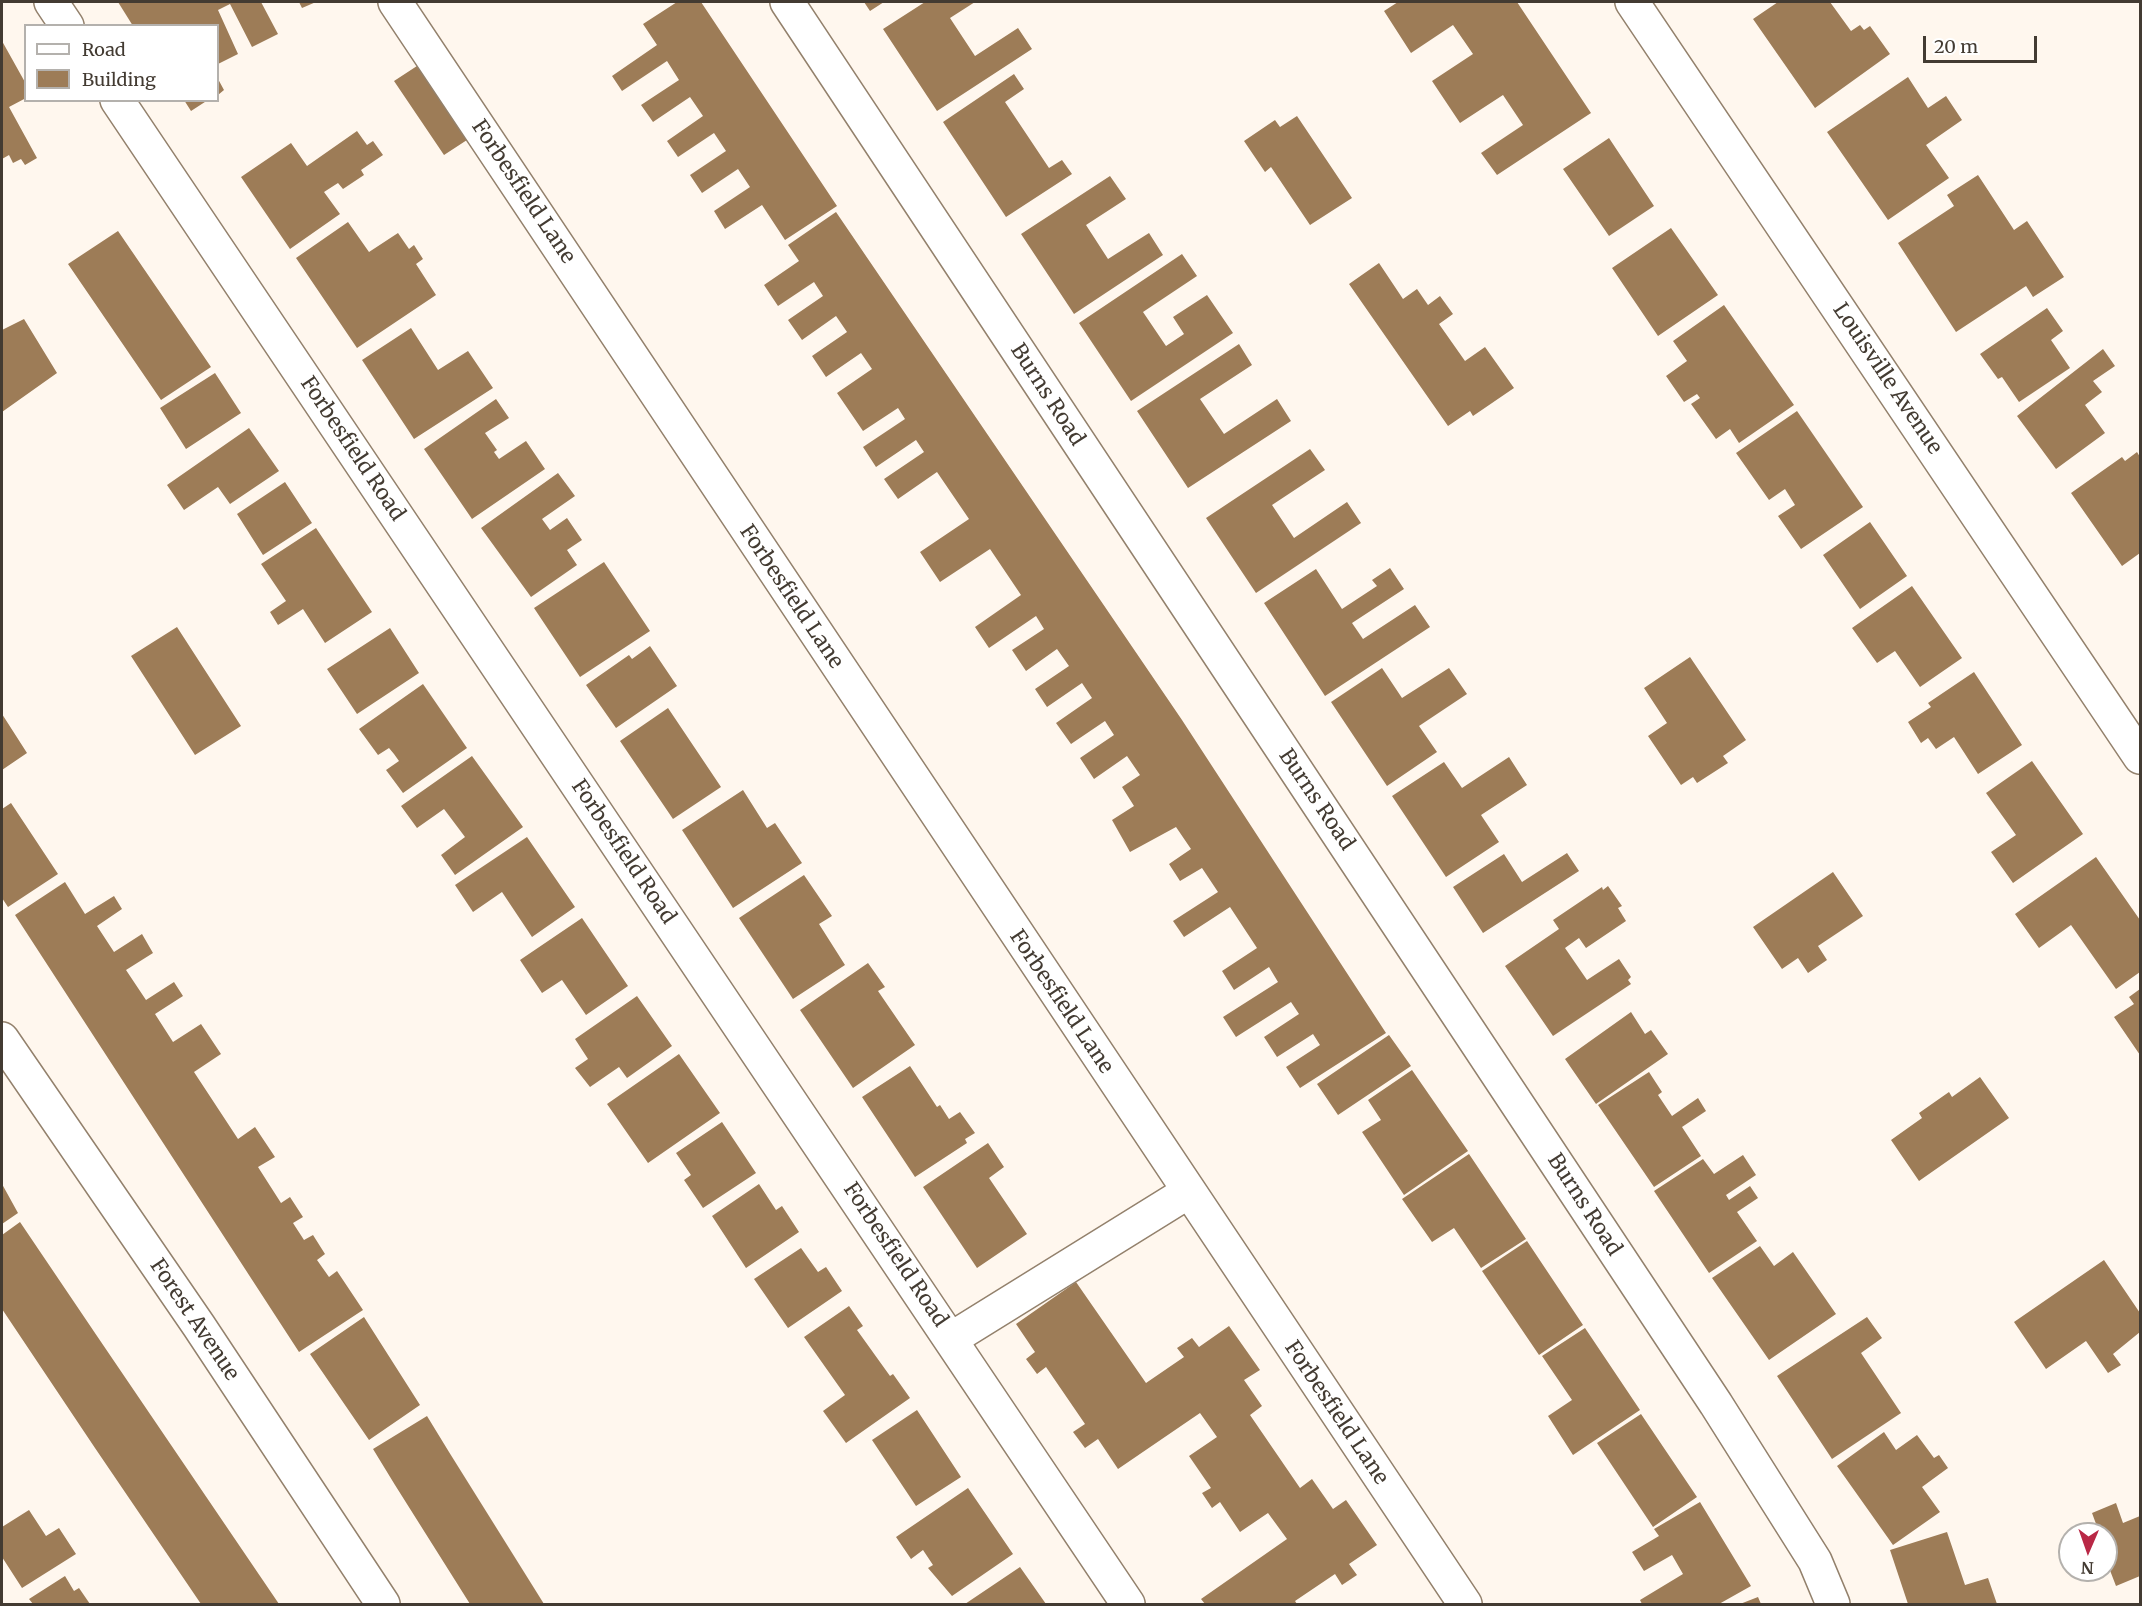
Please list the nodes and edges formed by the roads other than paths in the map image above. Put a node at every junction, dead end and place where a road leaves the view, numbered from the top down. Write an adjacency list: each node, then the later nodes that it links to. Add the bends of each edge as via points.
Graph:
1 (51, 2): 5 (street)
2 (395, 2): 9 (street, Forbesfield Lane)
3 (787, 2): 14 (street, Burns Road, via 1716,1404 1815,1561)
4 (1632, 2): 7 (street, Louisville Avenue)
5 (66, 24)
6 (118, 102): 10 (street, Forbesfield Road)
7 (2140, 757)
8 (2, 1039): 11 (street, Forest Avenue)
9 (1188, 1192): 10 (street); 13 (street, Forbesfield Lane)
10 (951, 1339): 12 (street, Forbesfield Road)
11 (383, 1605)
12 (1128, 1605)
13 (1465, 1605)
14 (1833, 1605)

